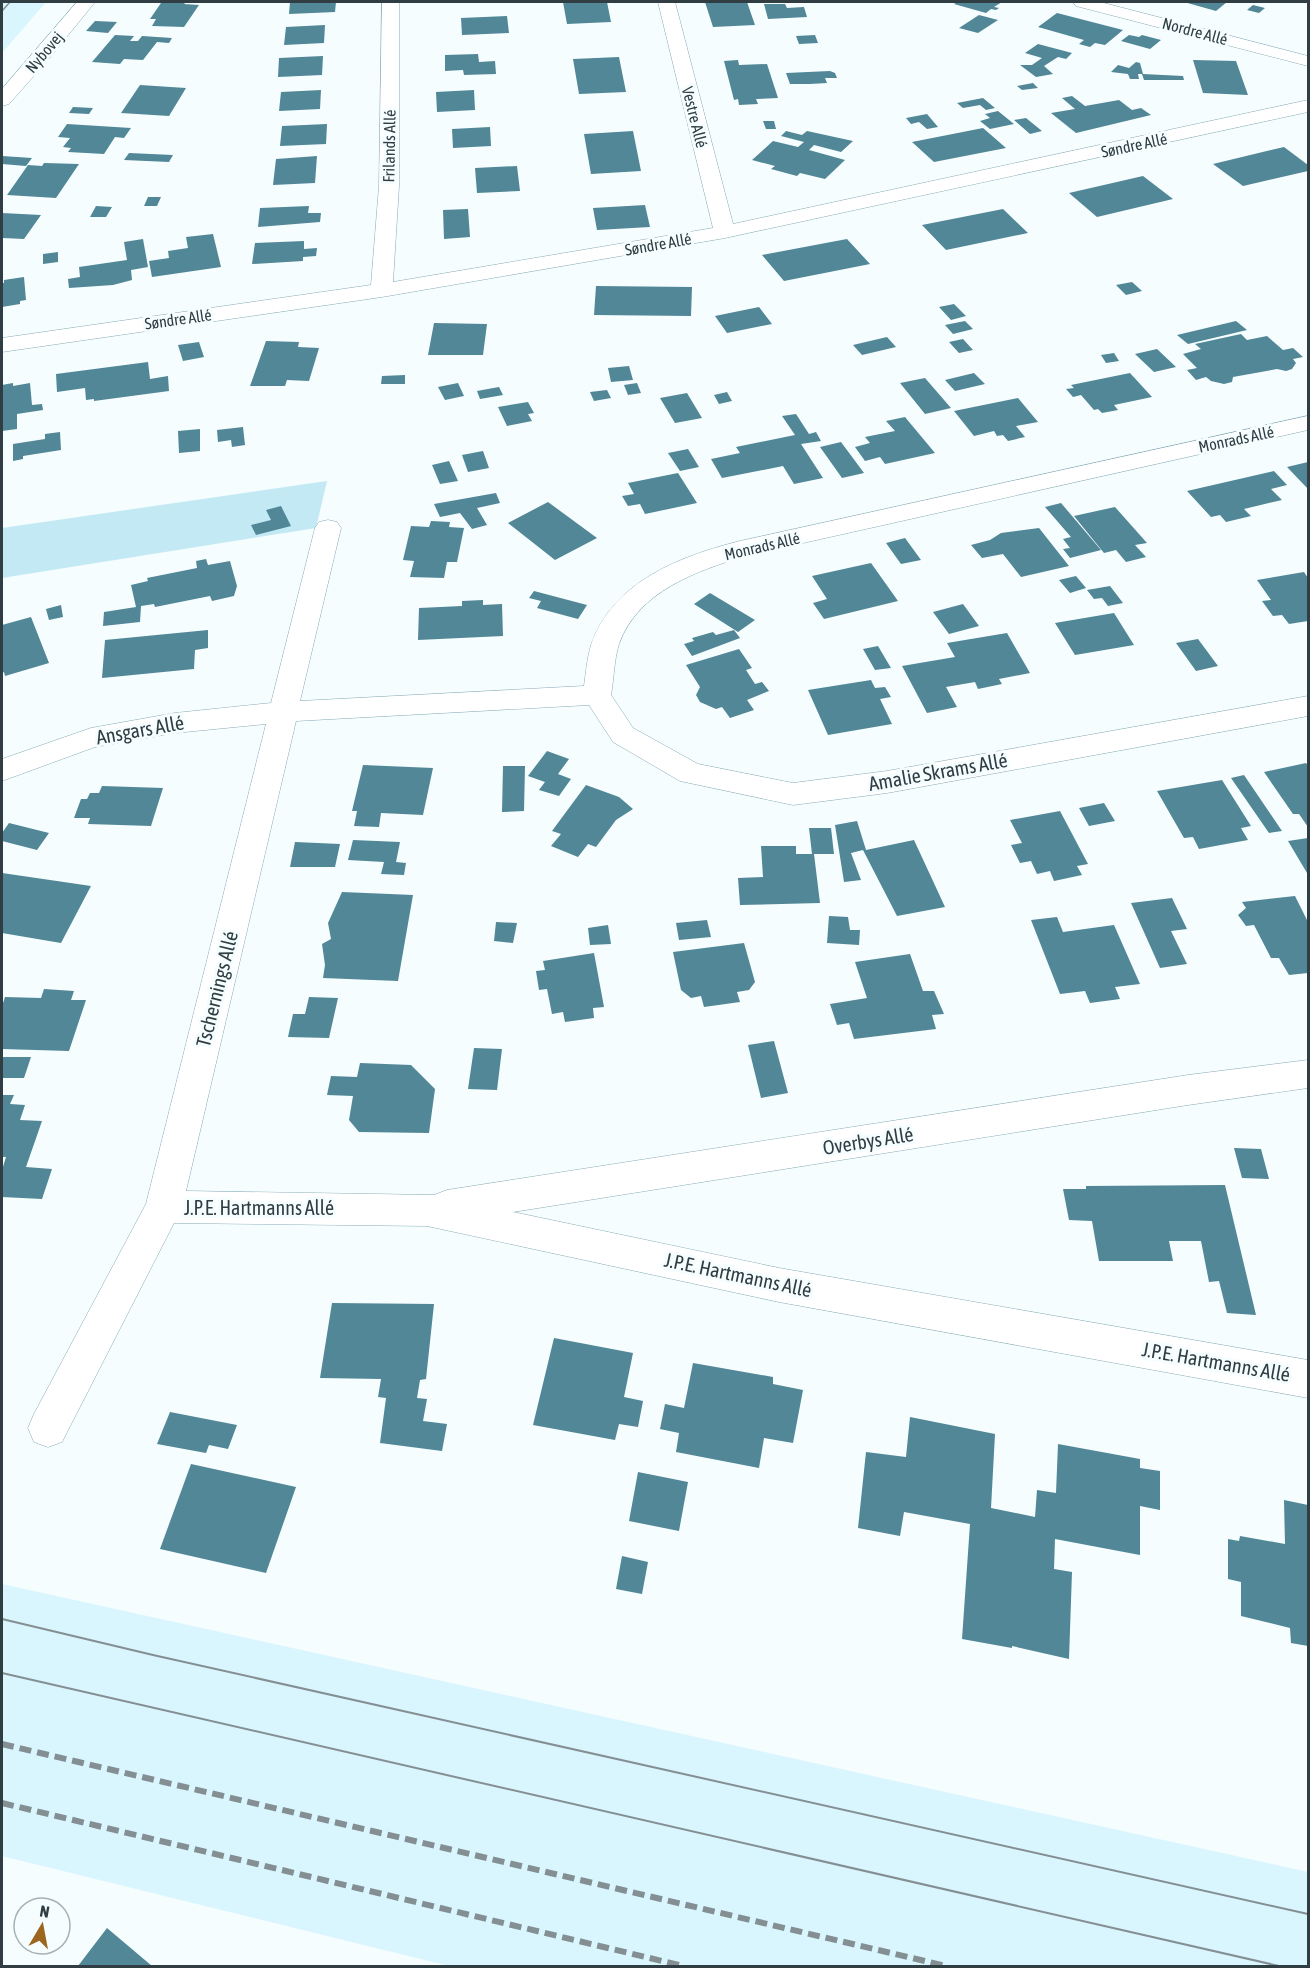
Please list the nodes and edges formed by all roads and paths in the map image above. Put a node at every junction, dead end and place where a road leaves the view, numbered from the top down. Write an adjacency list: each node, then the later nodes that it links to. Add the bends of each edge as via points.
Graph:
1 (86, 2): 6 (street, Nybovej)
2 (390, 2): 9 (street, Frilands Allé, via 389,186)
3 (666, 2): 8 (street, Vestre Allé)
4 (1082, 2): 5 (street, Nordre Allé)
5 (1308, 61)
6 (2, 100)
7 (1308, 106): 8 (street, Søndre Allé)
8 (725, 232): 9 (street, Søndre Allé)
9 (382, 290): 10 (street, Søndre Allé)
10 (2, 345)
11 (1308, 423): 13 (street, Monrads Allé, via 740,549 694,563 652,584 623,611 606,642)
12 (328, 528): 15 (street, Tschernings Allé)
13 (597, 695): 14 (street, Amalie Skrams Allé, via 623,735 690,773 793,794 887,782); 15 (street)
14 (1308, 706)
15 (284, 712): 16 (street, Ansgars Allé, via 175,723 91,738); 18 (street, Tschernings Allé)
16 (2, 770)
17 (1308, 1074): 19 (street, Overbys Allé)
18 (165, 1207): 19 (street, J.P.E. Hartmanns Allé); 21 (street, Tschernings Allé)
19 (427, 1210): 20 (street, J.P.E. Hartmanns Allé, via 779,1285)
20 (1308, 1378)
21 (48, 1428)

